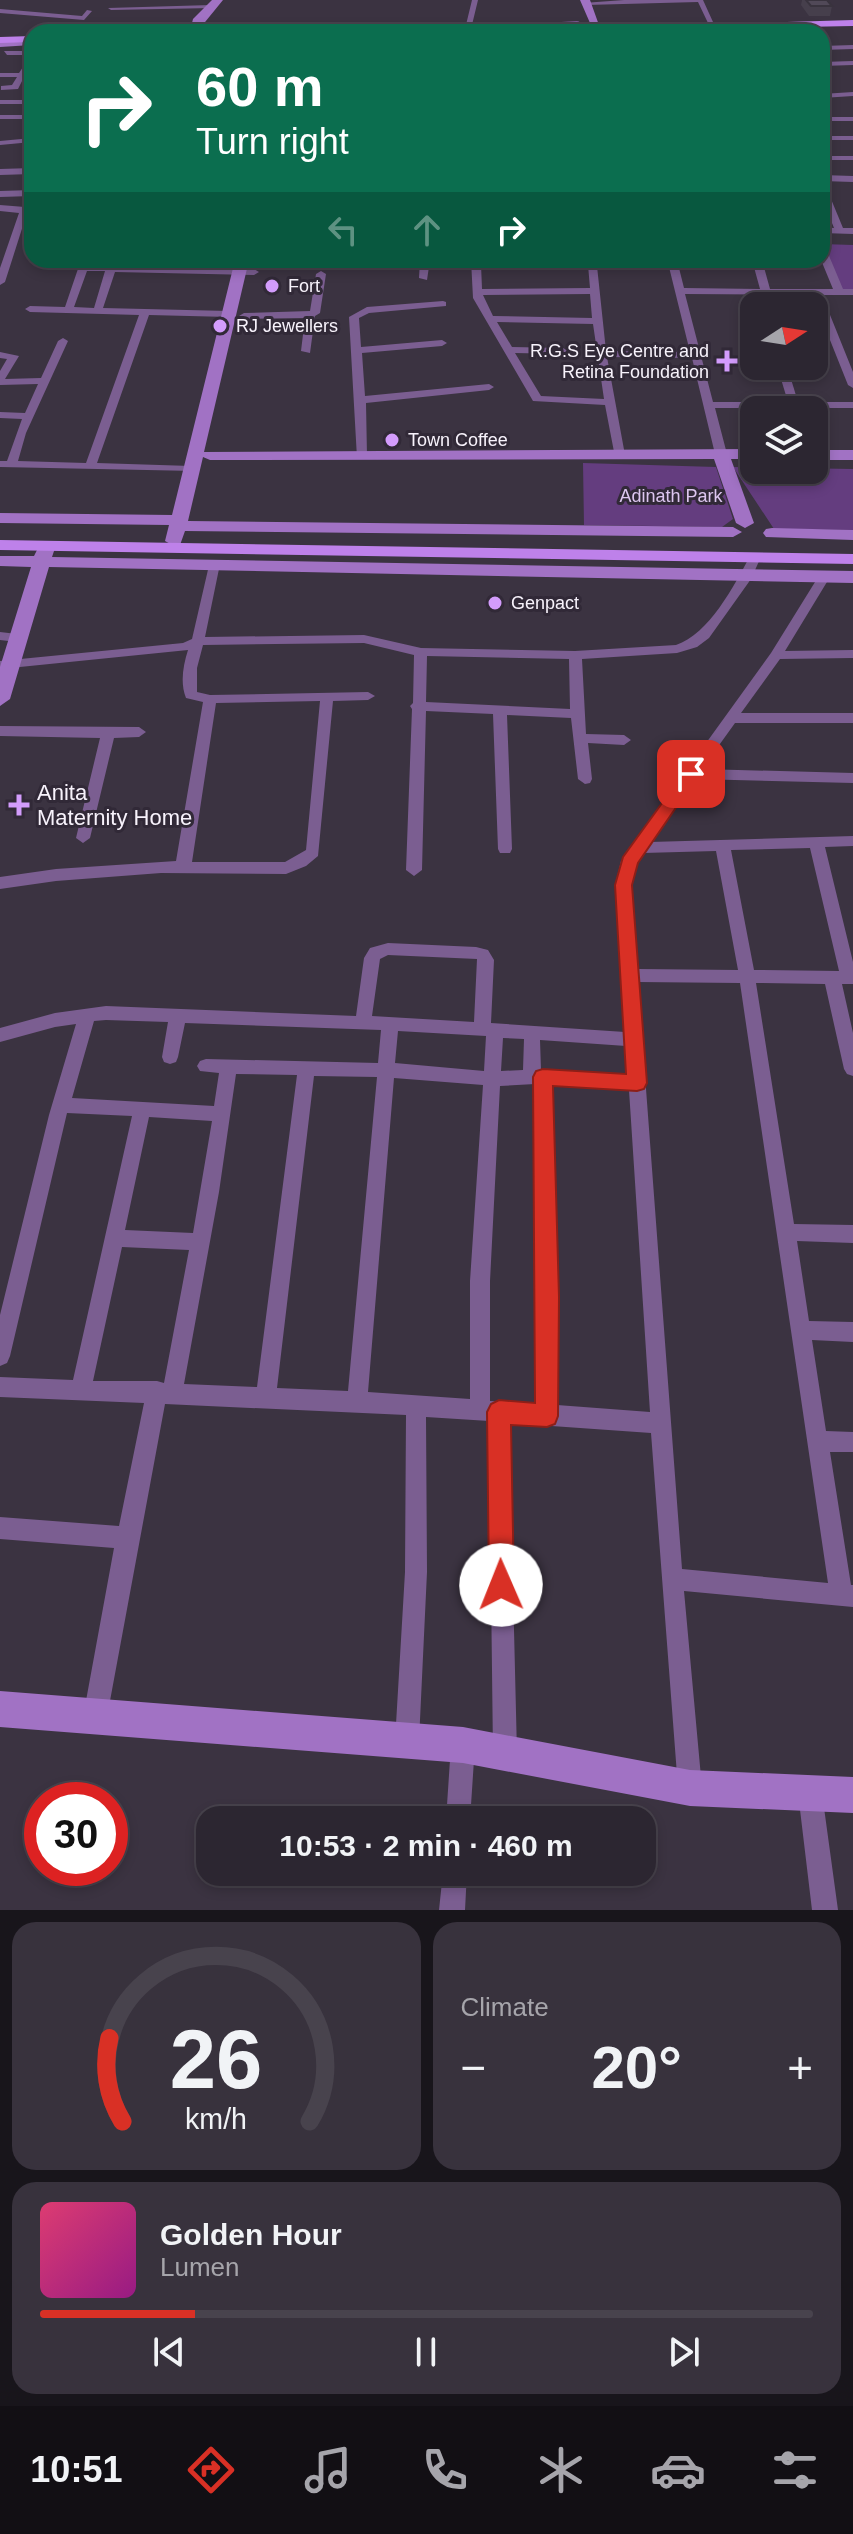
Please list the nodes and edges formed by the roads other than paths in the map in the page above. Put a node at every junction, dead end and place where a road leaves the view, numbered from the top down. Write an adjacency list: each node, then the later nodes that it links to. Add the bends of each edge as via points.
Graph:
1 (4, 0): 7 (street)
2 (475, 0): 12 (street)
3 (700, 0): 4 (street); 10 (street)
4 (586, 2): 13 (street)
5 (215, 4): 6 (street); 11 (street)
6 (111, 8)
7 (0, 11): 8 (street, via 86,18)
8 (89, 11)
9 (853, 21): 10 (main road); 15 (main road)
10 (710, 22): 14 (main road)
11 (197, 24)
12 (469, 24)
13 (595, 24)
14 (653, 24)
15 (808, 24)
16 (24, 41): 17 (street)
17 (1, 44): 20 (street)
18 (853, 47): 19 (street)
19 (830, 48)
20 (24, 52)
21 (853, 63): 22 (street)
22 (830, 64)
23 (24, 70): 25 (street)
24 (0, 75): 25 (street)
25 (21, 75): 26 (street, via 15,88)
26 (4, 88)
27 (853, 94): 28 (street)
28 (830, 99)
29 (830, 101): 30 (street)
30 (853, 101)
31 (4, 102): 32 (street)
32 (0, 117): 33 (street)
33 (24, 117)
34 (853, 119): 35 (street)
35 (830, 123)
36 (830, 138): 37 (street)
37 (853, 138)
38 (24, 141): 39 (street)
39 (0, 143)
40 (830, 158): 41 (street)
41 (853, 158)
42 (0, 172): 43 (street)
43 (24, 174)
44 (830, 178): 45 (street)
45 (853, 179)
46 (24, 193): 47 (street)
47 (0, 194)
48 (830, 207): 51 (street)
49 (0, 208): 53 (street, via 23,213)
50 (830, 230): 51 (street)
51 (840, 231): 52 (street)
52 (853, 231)
53 (4, 255): 65 (street)
54 (83, 268): 75 (street)
55 (111, 268): 76 (street)
56 (248, 268): 78 (street)
57 (425, 268): 64 (street)
58 (476, 268): 68 (street)
59 (592, 268): 66 (street)
60 (673, 268): 67 (street)
61 (758, 268): 69 (street)
62 (829, 268): 71 (street)
63 (321, 274): 79 (street, via 318,305)
64 (424, 278)
65 (0, 282)
66 (593, 291): 68 (street); 81 (street)
67 (678, 291): 69 (street); 91 (street)
68 (477, 292): 80 (street)
69 (762, 292)
70 (828, 292): 71 (street)
71 (839, 292): 72 (street)
72 (853, 292)
73 (443, 304): 87 (street, via 357,313)
74 (30, 309): 75 (street)
75 (69, 309): 76 (street)
76 (98, 309): 77 (street)
77 (146, 310): 78 (street); 112 (street)
78 (236, 315): 79 (street); 106 (street); 113 (street)
79 (310, 316): 86 (street)
80 (491, 319): 81 (street); 85 (street)
81 (597, 321): 89 (street)
82 (828, 322): 94 (street)
83 (63, 341): 93 (street)
84 (442, 343): 87 (street)
85 (508, 350): 88 (street); 97 (street, via 537,399)
86 (306, 351)
87 (356, 351): 96 (street)
88 (563, 351)
89 (602, 354): 91 (street); 97 (street)
90 (0, 355): 92 (street, via 14,356)
91 (694, 355): 98 (street)
92 (0, 380): 93 (street)
93 (44, 381): 103 (street)
94 (853, 385)
95 (489, 387): 96 (street)
96 (360, 400): 110 (street)
97 (609, 402): 107 (street)
98 (708, 405): 99 (street); 104 (street)
99 (740, 405)
100 (828, 405): 101 (street)
101 (853, 405)
102 (0, 415): 103 (street)
103 (29, 416): 111 (street)
104 (721, 454): 105 (street); 107 (street); 115 (street)
105 (740, 454)
106 (210, 455): 110 (street); 117 (street)
107 (619, 455): 110 (street)
108 (828, 455): 109 (street)
109 (853, 455)
110 (361, 456)
111 (5, 465): 112 (street)
112 (90, 467): 113 (street)
113 (191, 469): 117 (street)
114 (0, 518): 117 (street)
115 (738, 532): 117 (main road); 118 (main road)
116 (0, 534): 117 (main road)
117 (182, 534): 121 (main road); 125 (main road)
118 (773, 538): 119 (main road); 119 (street, via 792,533)
119 (850, 538)
120 (0, 545): 121 (main road)
121 (44, 554): 123 (street); 124 (street); 128 (street)
122 (853, 559): 125 (main road)
123 (0, 561)
124 (214, 564): 125 (street); 129 (street)
125 (750, 568): 126 (street, via 768,576); 132 (street, via 704,635 692,644 656,652)
126 (816, 577): 127 (street); 133 (street)
127 (853, 577)
128 (9, 637): 134 (street)
129 (198, 641): 130 (street, via 364,639); 134 (street, via 185,647); 138 (street, via 191,695)
130 (421, 652): 132 (street); 139 (street)
131 (853, 654): 133 (street)
132 (575, 655): 141 (street)
133 (776, 655): 142 (street)
134 (5, 664): 137 (street)
135 (368, 696): 136 (street)
136 (327, 697): 138 (street); 158 (street, via 313,852 286,868)
137 (0, 699)
138 (210, 699): 158 (street)
139 (417, 706): 140 (street); 159 (street)
140 (500, 710): 141 (street); 157 (street)
141 (577, 714): 147 (street)
142 (730, 718): 143 (street); 149 (street)
143 (853, 718)
144 (0, 731): 146 (street)
145 (139, 732): 146 (street)
146 (108, 733): 152 (street)
147 (581, 738): 148 (street); 151 (street)
148 (624, 740)
149 (691, 774): 150 (street); 156 (street)
150 (853, 778)
151 (585, 779)
152 (83, 838)
153 (853, 841): 154 (street)
154 (816, 843): 155 (street); 163 (street)
155 (723, 846): 156 (street); 162 (street)
156 (639, 848): 161 (street, via 629,861 623,885)
157 (505, 849)
158 (183, 868): 160 (street)
159 (414, 870)
160 (0, 883)
161 (629, 975): 162 (street); 171 (street)
162 (747, 977): 163 (street); 184 (street)
163 (845, 978): 176 (street)
164 (87, 1016): 165 (street); 170 (street); 181 (street)
165 (178, 1016): 166 (street); 172 (street)
166 (363, 1023): 167 (street); 168 (street, via 376,952 476,953 486,960)
167 (390, 1024): 168 (street); 177 (street)
168 (489, 1029): 169 (street); 179 (street)
169 (532, 1032): 171 (street); 178 (street)
170 (0, 1035)
171 (634, 1040): 180 (street)
172 (170, 1057)
173 (206, 1066): 174 (street)
174 (229, 1066): 175 (street); 183 (street)
175 (306, 1068): 177 (street); 194 (street)
176 (853, 1069)
177 (387, 1070): 179 (street); 195 (street)
178 (538, 1077): 179 (street); 180 (street); 198 (street, via 548,1297)
179 (493, 1079): 197 (street, via 480,1281)
180 (637, 1083): 199 (street)
181 (61, 1105): 182 (street); 190 (street)
182 (142, 1109): 183 (street); 186 (street)
183 (222, 1114): 187 (street)
184 (785, 1232): 185 (street); 188 (street)
185 (853, 1234)
186 (114, 1238): 187 (street); 192 (street)
187 (200, 1242): 193 (street)
188 (800, 1330): 189 (street); 200 (street)
189 (853, 1332)
190 (0, 1356)
191 (0, 1387): 192 (street)
192 (81, 1391): 193 (street)
193 (165, 1392): 194 (street); 203 (street)
194 (266, 1396): 195 (street)
195 (357, 1402): 196 (street)
196 (416, 1406): 197 (street); 208 (street, via 416,1572)
197 (489, 1412): 198 (street); 210 (street)
198 (547, 1416): 199 (street)
199 (661, 1423): 204 (street)
200 (817, 1441): 201 (street); 205 (street)
201 (853, 1442)
202 (0, 1528): 203 (street)
203 (127, 1538): 207 (street)
204 (672, 1579): 205 (street); 211 (street)
205 (847, 1595)
206 (0, 1709): 207 (street)
207 (95, 1717): 208 (street)
208 (407, 1741): 209 (street)
209 (463, 1745): 210 (street); 214 (street)
210 (505, 1753): 211 (street)
211 (690, 1788): 212 (street)
212 (810, 1793): 213 (street); 217 (street)
213 (853, 1795)
214 (459, 1806)
215 (454, 1886): 216 (street)
216 (452, 1910)
217 (825, 1910)

